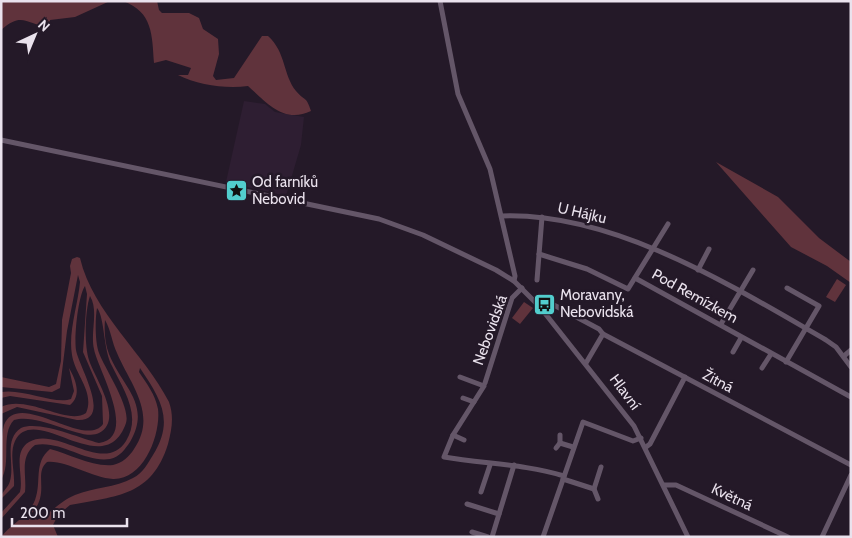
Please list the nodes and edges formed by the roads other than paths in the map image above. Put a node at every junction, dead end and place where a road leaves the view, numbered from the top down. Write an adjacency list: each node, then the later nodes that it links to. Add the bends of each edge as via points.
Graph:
1 (440, 1): 3 (street, via 458,94 490,169)
2 (1, 140): 13 (street, Hlavní, via 378,219 423,235)
3 (502, 216): 4 (street, U Hájku); 13 (street)
4 (542, 217): 6 (street, U Hájku, via 603,230); 8 (street)
5 (668, 224): 6 (street)
6 (653, 249): 9 (street, U Hájku); 11 (street)
7 (709, 249): 9 (street)
8 (539, 254): 11 (street, via 587,269 628,289); 12 (street)
9 (698, 270): 16 (street, U Hájku)
10 (753, 270): 16 (street)
11 (635, 278): 18 (street, Pod Remízkem)
12 (537, 280)
13 (514, 281): 14 (street, Hlavní)
14 (522, 288): 26 (street, Hlavní); 32 (street, Nebovidská, via 512,298)
15 (787, 288): 19 (street, via 821,307)
16 (741, 292): 18 (street); 19 (street, U Hájku)
17 (550, 303): 20 (street, Žitná)
18 (722, 324): 21 (street, Pod Remízkem)
19 (806, 328): 25 (street, U Hájku, via 832,343); 27 (street)
20 (603, 334): 26 (street); 31 (street, Žitná)
21 (741, 338): 23 (street, Pod Remízkem); 24 (street, Pod Remízkem)
22 (851, 350): 25 (street)
23 (732, 352)
24 (771, 354): 27 (street, Pod Remízkem); 29 (street)
25 (844, 356): 28 (street, U Hájku)
26 (586, 362): 39 (street, Hlavní)
27 (786, 362): 34 (street, Pod Remízkem)
28 (851, 367)
29 (762, 368)
30 (460, 377): 36 (street, via 484,386)
31 (685, 377): 43 (street); 47 (street, Žitná)
32 (485, 383)
33 (850, 388): 34 (street, Pod Remízkem)
34 (849, 396)
35 (463, 398): 36 (street)
36 (474, 402): 37 (street)
37 (453, 435): 40 (street); 45 (street, via 444,457)
38 (560, 435): 41 (street)
39 (641, 438): 42 (street, via 633,441 583,422); 43 (street, Hlavní)
40 (464, 440)
41 (560, 442): 42 (street); 44 (street)
42 (574, 447): 50 (street)
43 (646, 447): 51 (street, Hlavní)
44 (556, 448)
45 (490, 465): 46 (street); 53 (street)
46 (514, 465): 50 (street, via 539,468); 56 (street)
47 (851, 466)
48 (601, 467): 52 (street)
49 (851, 475): 63 (street)
50 (563, 478): 52 (street); 60 (street)
51 (664, 485): 61 (street, Hlavní); 62 (street, Květná, via 676,485)
52 (594, 489): 54 (street)
53 (481, 492)
54 (598, 499)
55 (467, 504): 56 (street)
56 (499, 514): 59 (street)
57 (472, 532): 58 (street)
58 (488, 537)
59 (492, 537)
60 (544, 537)
61 (688, 537)
62 (788, 537)
63 (822, 537)

